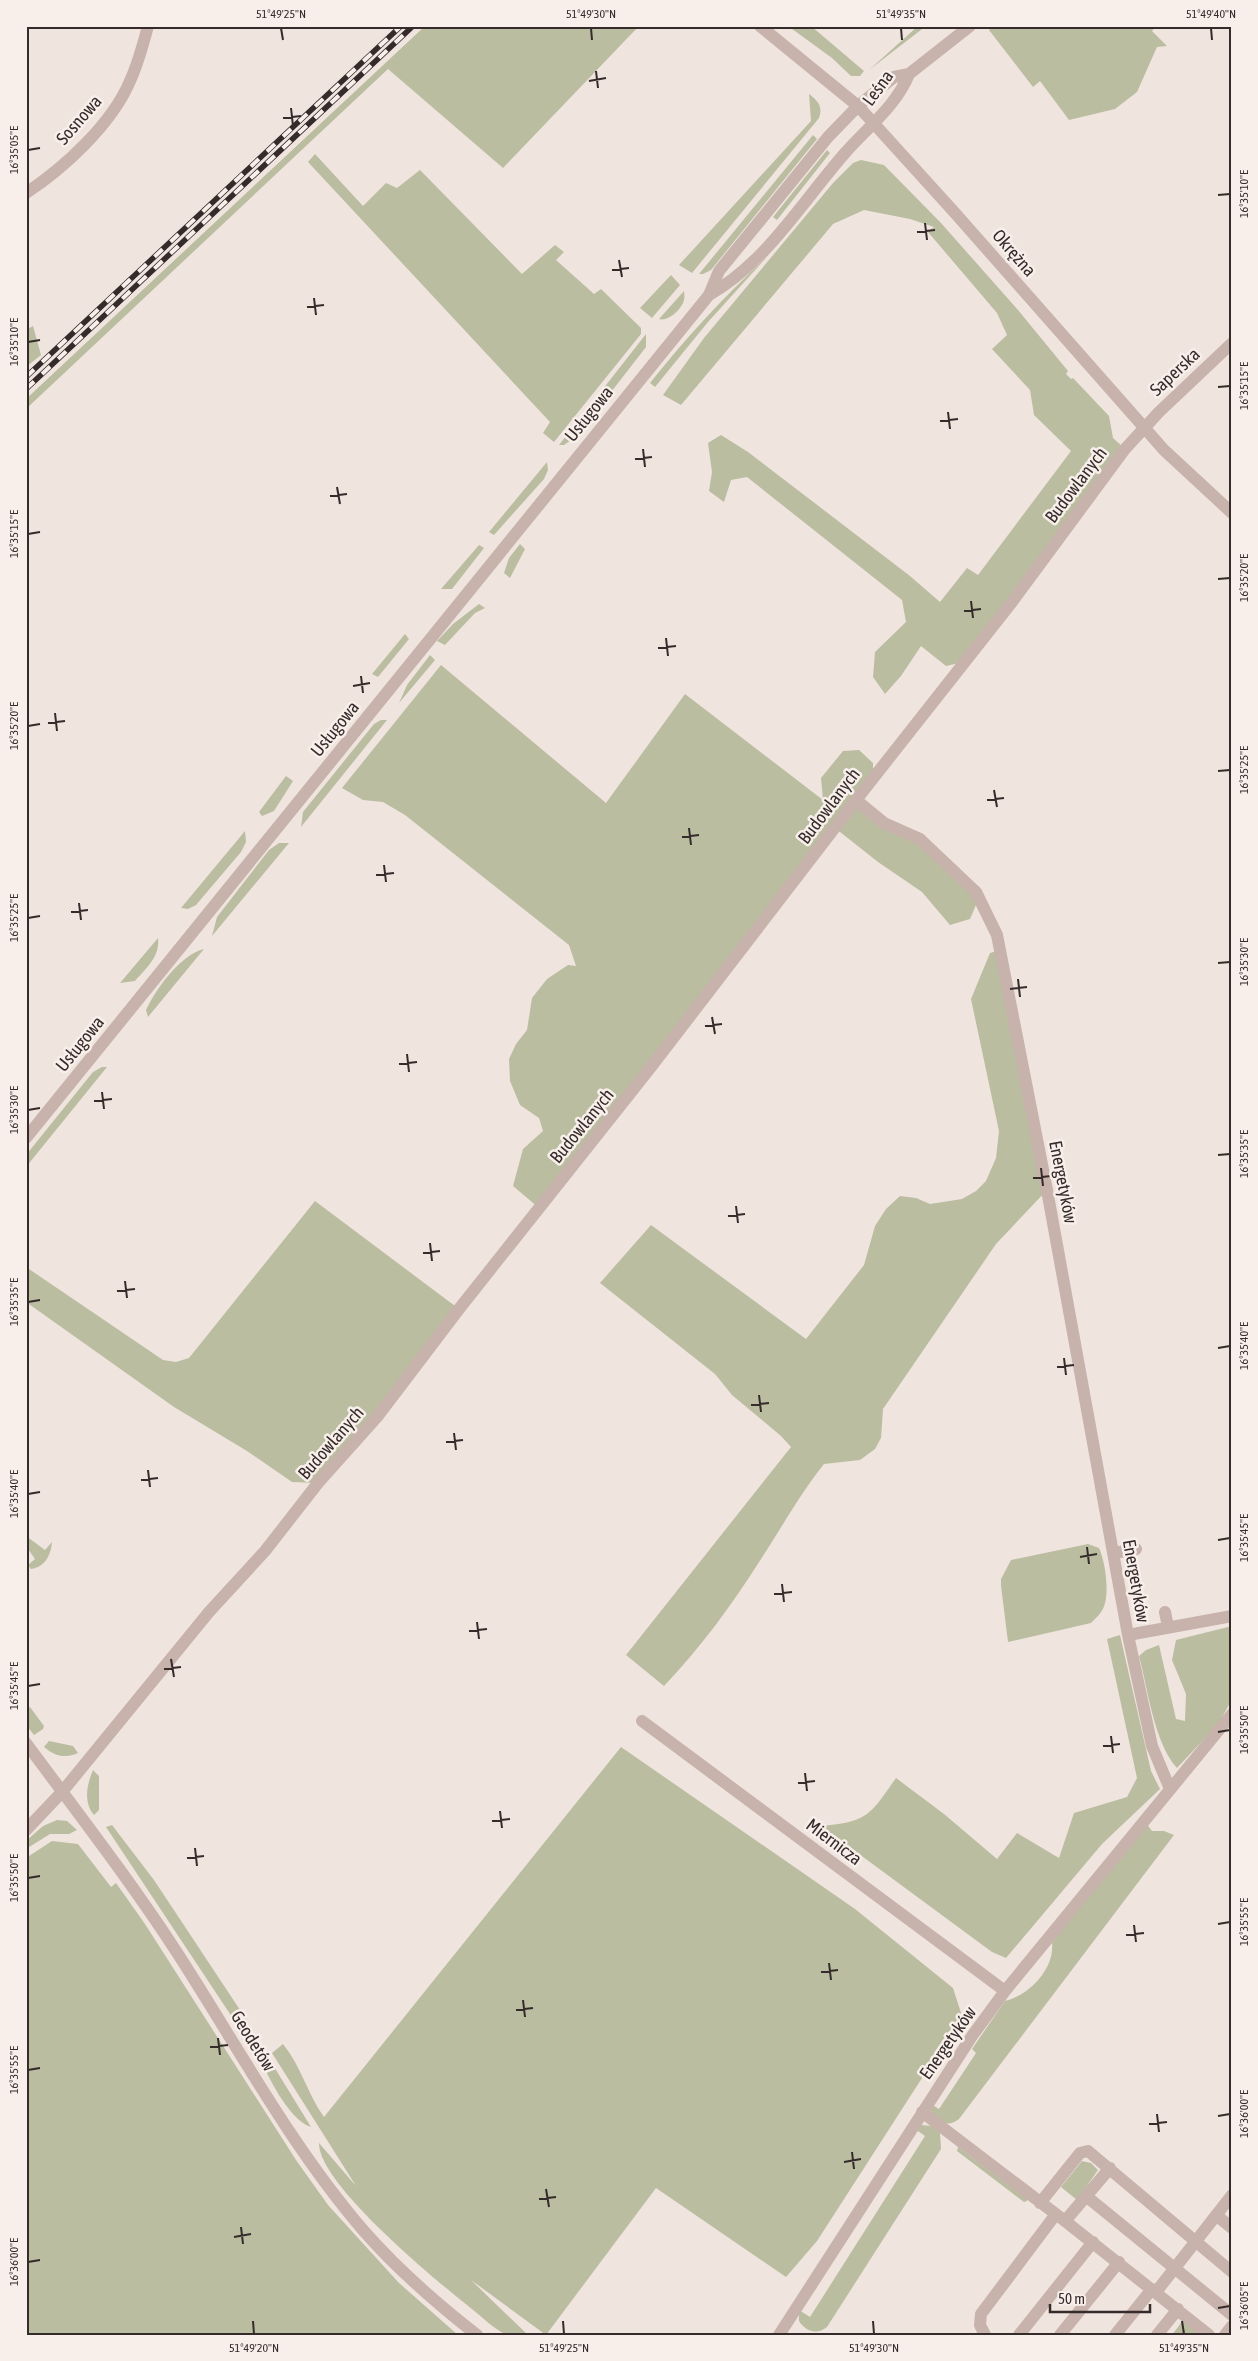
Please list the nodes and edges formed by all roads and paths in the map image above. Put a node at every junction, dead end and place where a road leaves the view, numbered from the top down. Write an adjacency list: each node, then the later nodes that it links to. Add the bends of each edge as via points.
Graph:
1 (148, 26): 7 (street, Sosnowa, via 130,83 106,122 48,178)
2 (760, 26): 5 (street, Okrężna)
3 (970, 26): 4 (street, Leśna)
4 (909, 74): 5 (street, Leśna, via 894,77); 6 (street, Leśna, via 903,89)
5 (858, 106): 6 (street, Okrężna); 8 (street, Usługowa, via 828,137 719,272)
6 (874, 122): 8 (street, Usługowa, via 771,242 731,282); 10 (street, Okrężna)
7 (26, 193)
8 (709, 295): 13 (street, Usługowa)
9 (1232, 343): 10 (street, Saperska)
10 (1143, 428): 11 (street, Okrężna); 12 (street, Budowlanych, via 1012,602)
11 (1232, 513)
12 (856, 800): 15 (street, Energetyków, via 884,822 920,839 962,878 976,892 997,935); 24 (street, Budowlanych, via 652,1067 377,1417 265,1551 209,1612)
13 (26, 1138)
14 (1136, 1549): 15 (street)
15 (1114, 1553): 19 (street, Energetyków)
16 (1165, 1612): 18 (street)
17 (1232, 1616): 18 (street, Energetyków)
18 (1168, 1627): 19 (street, Energetyków)
19 (1128, 1634): 23 (street, Energetyków, via 1152,1746)
20 (1232, 1714): 23 (street, Energetyków)
21 (642, 1721): 26 (street, Miernicza)
22 (26, 1742): 24 (street, Geodetów)
23 (1170, 1789): 26 (street, Energetyków)
24 (62, 1792): 25 (street, Budowlanych); 44 (street, Geodetów, via 176,1950 300,2148 330,2188 364,2231 417,2285)
25 (26, 1830)
26 (1005, 1992): 27 (street, Energetyków)
27 (922, 2112): 31 (street); 45 (street, Energetyków)
28 (1110, 2168): 30 (street); 31 (street, via 1091,2153 1082,2152); 36 (street)
29 (1232, 2195): 32 (street)
30 (1086, 2196): 33 (street); 38 (street)
31 (1040, 2203): 33 (street)
32 (1216, 2215): 34 (street); 36 (street)
33 (1061, 2218): 35 (street); 46 (street, via 981,2314 980,2326)
34 (1232, 2228)
35 (1093, 2242): 37 (street); 47 (street)
36 (1194, 2242): 38 (street); 39 (street)
37 (1119, 2262): 40 (street); 48 (street)
38 (1175, 2268): 40 (street); 42 (street)
39 (1232, 2272)
40 (1154, 2290): 41 (street); 49 (street)
41 (1178, 2309): 50 (street); 51 (street)
42 (1232, 2315)
43 (1232, 2326): 52 (street)
44 (477, 2335)
45 (779, 2335)
46 (985, 2335)
47 (1019, 2335)
48 (1060, 2335)
49 (1115, 2335)
50 (1157, 2335)
51 (1209, 2335)
52 (1225, 2335)

